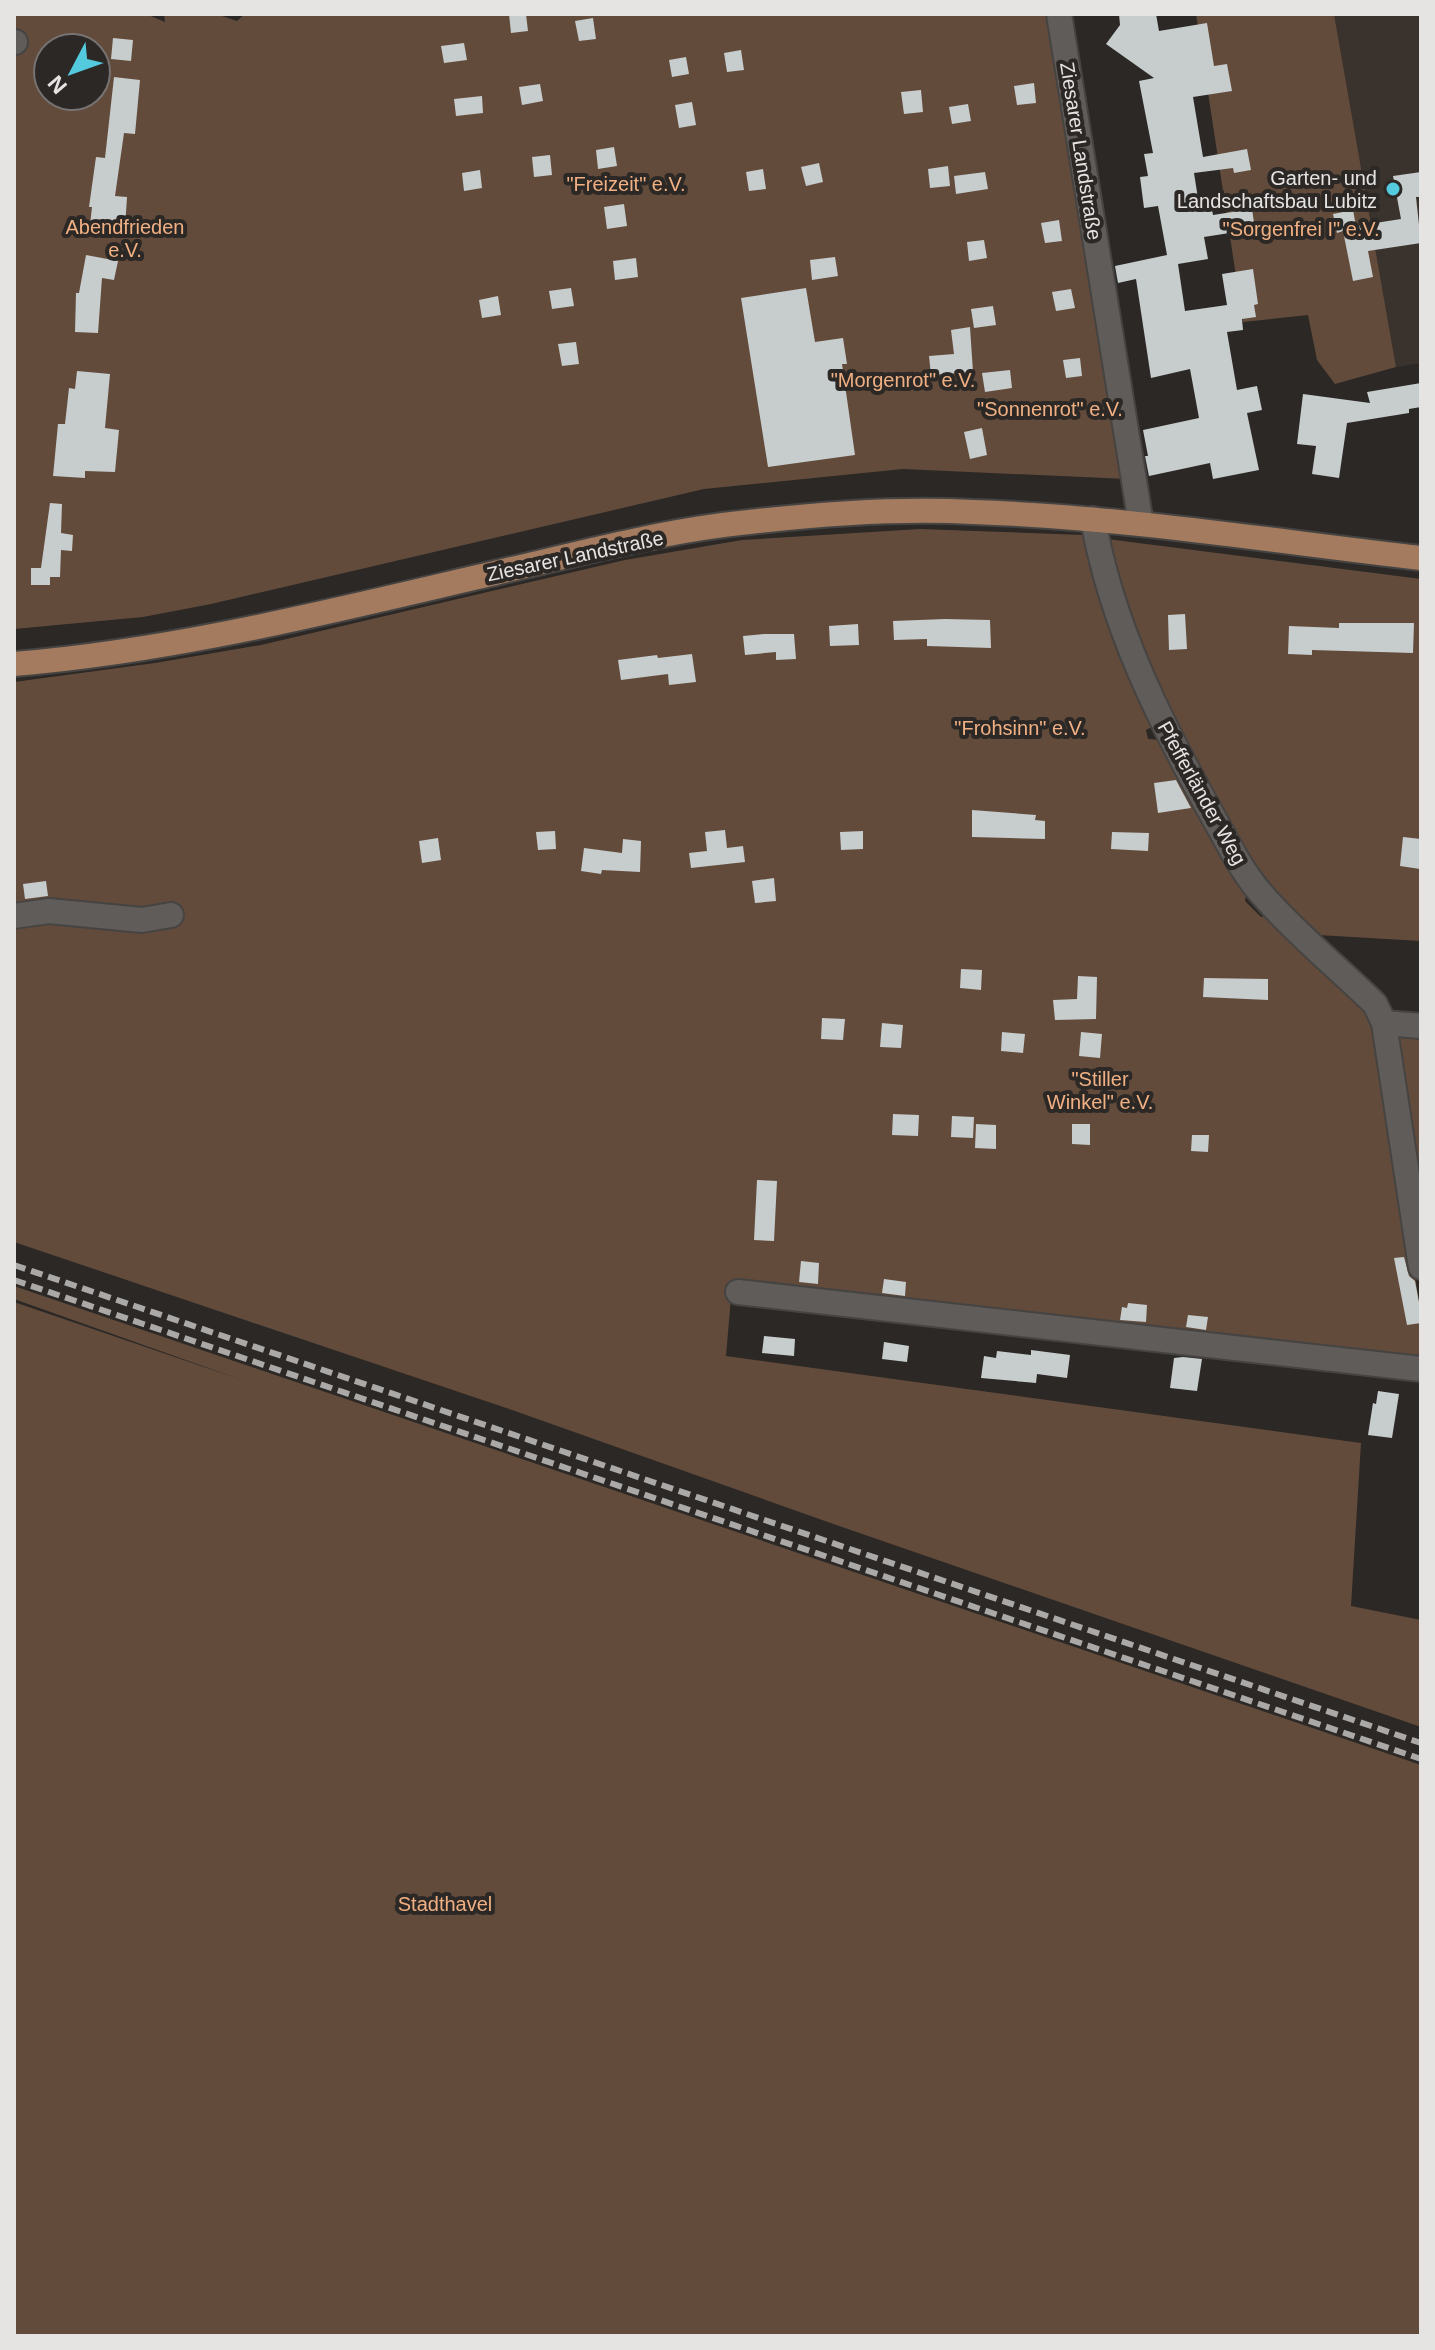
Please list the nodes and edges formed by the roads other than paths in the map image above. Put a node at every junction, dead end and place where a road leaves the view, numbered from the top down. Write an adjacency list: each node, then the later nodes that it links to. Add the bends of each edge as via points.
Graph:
1 (1059, 14): 3 (street, Ziesarer Landstraße)
2 (1093, 519): 3 (main road, Ziesarer Landstraße); 5 (main road, Ziesarer Landstraße, via 914,511 822,514 719,526 290,620); 8 (street, Pfefferländer Weg, via 1115,606 1166,734 1240,864 1264,898 1375,1004)
3 (1141, 524): 4 (main road, Ziesarer Landstraße)
4 (1421, 558)
5 (14, 664)
6 (171, 915): 7 (street, via 142,920 49,911)
7 (14, 916)
8 (1384, 1023): 9 (street); 10 (street, Pfefferländer Weg)
9 (1421, 1026)
10 (1421, 1267)
11 (738, 1292): 12 (street)
12 (1421, 1369)

